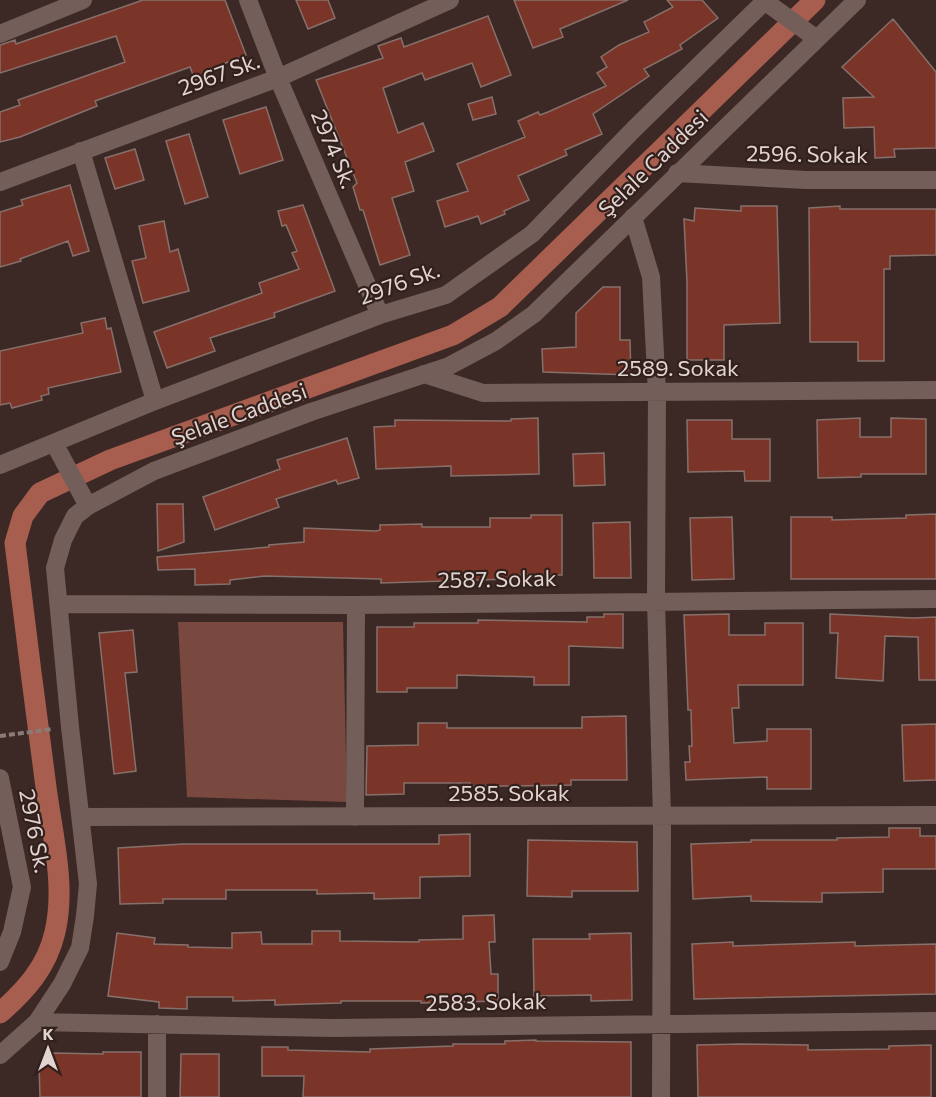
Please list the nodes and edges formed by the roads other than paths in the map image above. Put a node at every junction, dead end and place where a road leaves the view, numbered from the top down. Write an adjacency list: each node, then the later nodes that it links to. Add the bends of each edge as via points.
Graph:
1 (83, 0): 6 (street)
2 (248, 0): 8 (street, 2974 Sk.)
3 (450, 0): 8 (street, 2967 Sk.)
4 (857, 0): 7 (street, Şelale Caddesi)
5 (764, 1): 7 (street, 2976 Sk.); 14 (street, 2976 Sk., via 532,234 446,295)
6 (0, 34)
7 (817, 39): 10 (street, Şelale Caddesi)
8 (278, 78): 9 (street, 2967 Sk.); 14 (street, 2974 Sk.)
9 (81, 151): 12 (street, 2967 Sk.); 18 (street)
10 (677, 173): 11 (street, 2596. Sokak, via 806,180); 13 (street, Şelale Caddesi)
11 (936, 180)
12 (0, 182)
13 (633, 217): 15 (street, Şelale Caddesi, via 534,314 496,341); 17 (street, via 651,277)
14 (380, 315): 18 (street, 2976 Sk.)
15 (424, 374): 17 (street, 2589. Sokak, via 483,393); 21 (street, Şelale Caddesi, via 154,471)
16 (936, 390): 17 (street, 2589. Sokak)
17 (657, 393): 23 (street)
18 (155, 401): 19 (street, 2976 Sk.)
19 (57, 450): 20 (street, 2976 Sk.); 21 (street)
20 (0, 465)
21 (88, 506): 24 (street, Şelale Caddesi, via 75,516 63,540 55,568)
22 (936, 599): 23 (street, 2587. Sokak)
23 (656, 602): 25 (street, 2587. Sokak); 30 (street)
24 (58, 604): 25 (street, 2587. Sokak); 28 (street, Şelale Caddesi)
25 (356, 604): 29 (street)
26 (0, 778): 31 (street, 2976 Sk., via 22,887 12,932)
27 (936, 815): 30 (street, 2585. Sokak)
28 (81, 817): 29 (street, 2585. Sokak); 33 (street, Şelale Caddesi, via 88,884 80,948)
29 (355, 817): 30 (street, 2585. Sokak)
30 (662, 817): 35 (street)
31 (0, 962)
32 (936, 1021): 35 (street, 2583. Sokak)
33 (37, 1022): 34 (street, 2583. Sokak); 36 (street, Şelale Caddesi)
34 (157, 1024): 35 (street, 2583. Sokak, via 333,1028); 37 (street)
35 (663, 1024): 38 (street)
36 (0, 1055)
37 (157, 1097)
38 (661, 1097)

